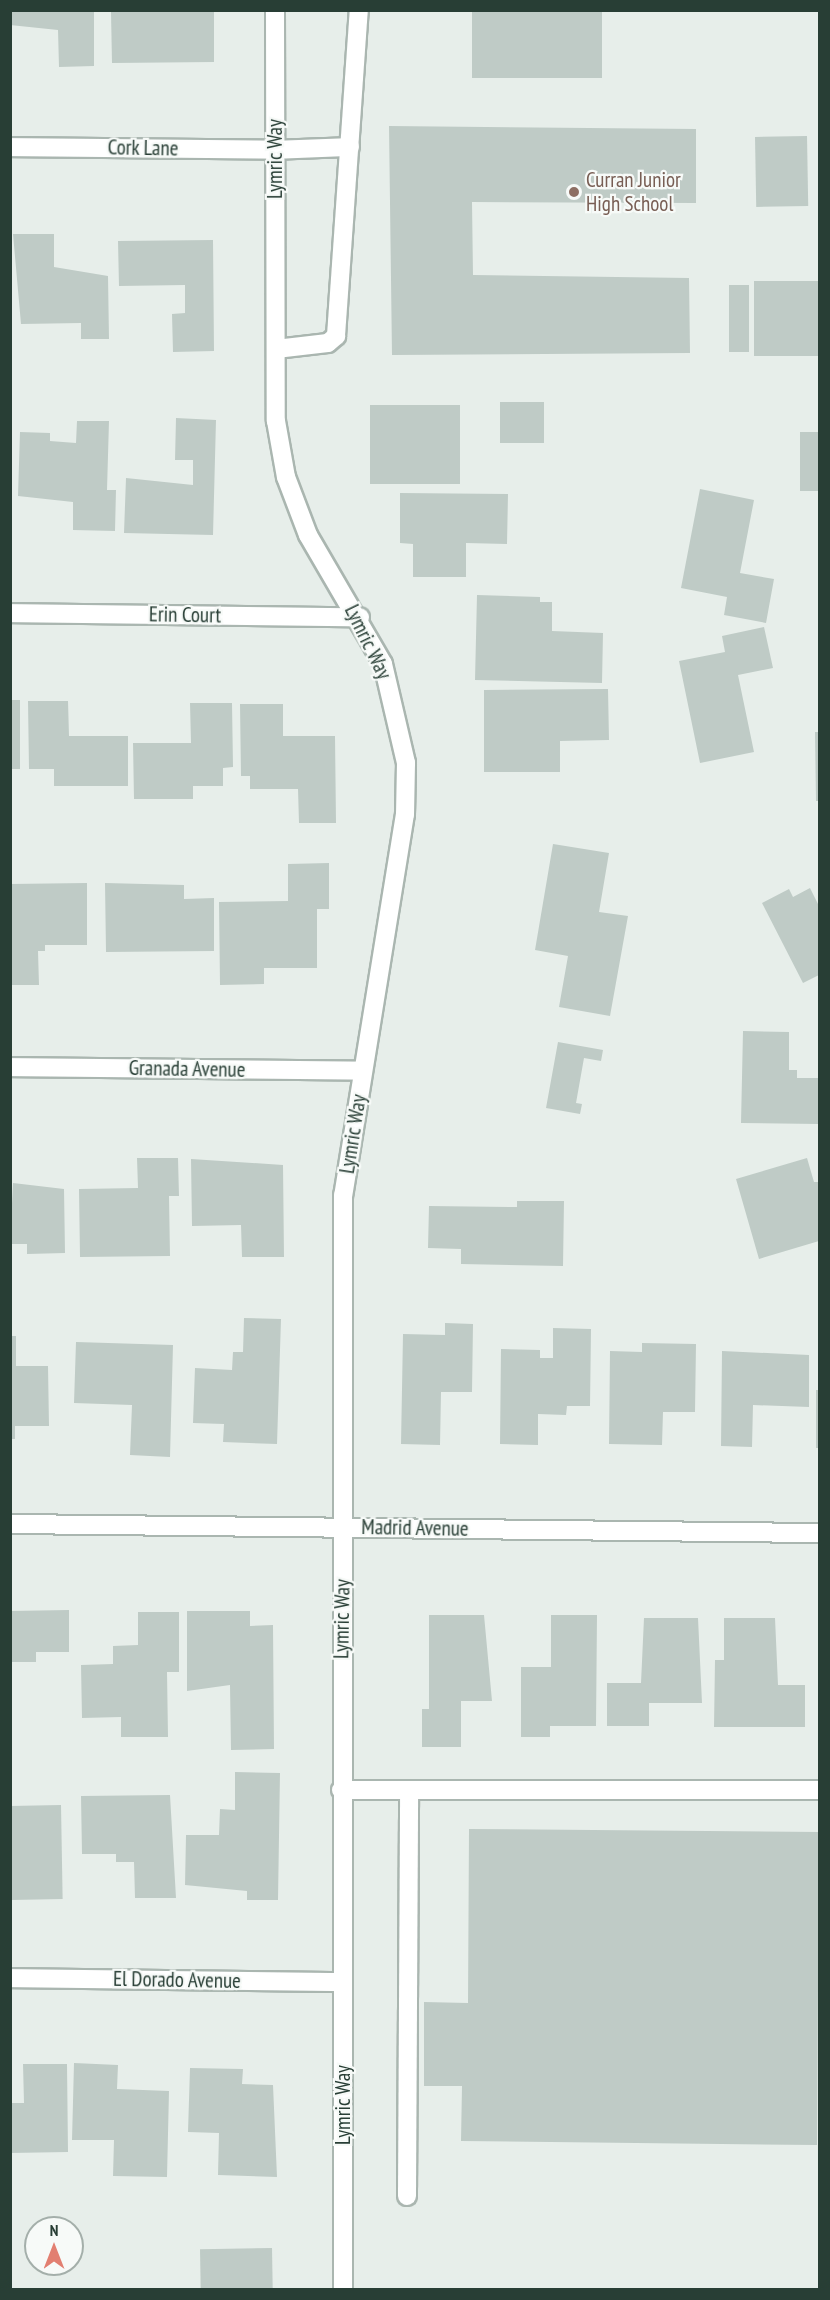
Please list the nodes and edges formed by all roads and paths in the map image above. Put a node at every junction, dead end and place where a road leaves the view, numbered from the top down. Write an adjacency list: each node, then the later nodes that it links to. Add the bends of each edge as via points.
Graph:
1 (275, 10): 5 (street, Lymric Way)
2 (359, 10): 4 (street)
3 (10, 147): 5 (street, Cork Lane)
4 (350, 147): 5 (street, Cork Lane); 6 (street, via 336,336 328,343)
5 (275, 150): 6 (street, Lymric Way)
6 (276, 349): 8 (street, Lymric Way, via 276,421 286,477 308,535)
7 (10, 613): 8 (street, Erin Court)
8 (360, 617): 10 (street, Lymric Way, via 383,664 406,763 405,814)
9 (10, 1067): 10 (street, Granada Avenue)
10 (363, 1071): 12 (street, Lymric Way, via 343,1195)
11 (10, 1524): 12 (street, Madrid Avenue)
12 (343, 1527): 13 (street, Madrid Avenue); 14 (street, Lymric Way)
13 (819, 1533)
14 (341, 1790): 15 (street); 18 (street, Lymric Way)
15 (409, 1790): 16 (street); 19 (street)
16 (819, 1790)
17 (10, 1978): 18 (street, El Dorado Avenue)
18 (343, 1982): 20 (street, Lymric Way)
19 (407, 2196)
20 (343, 2289)

